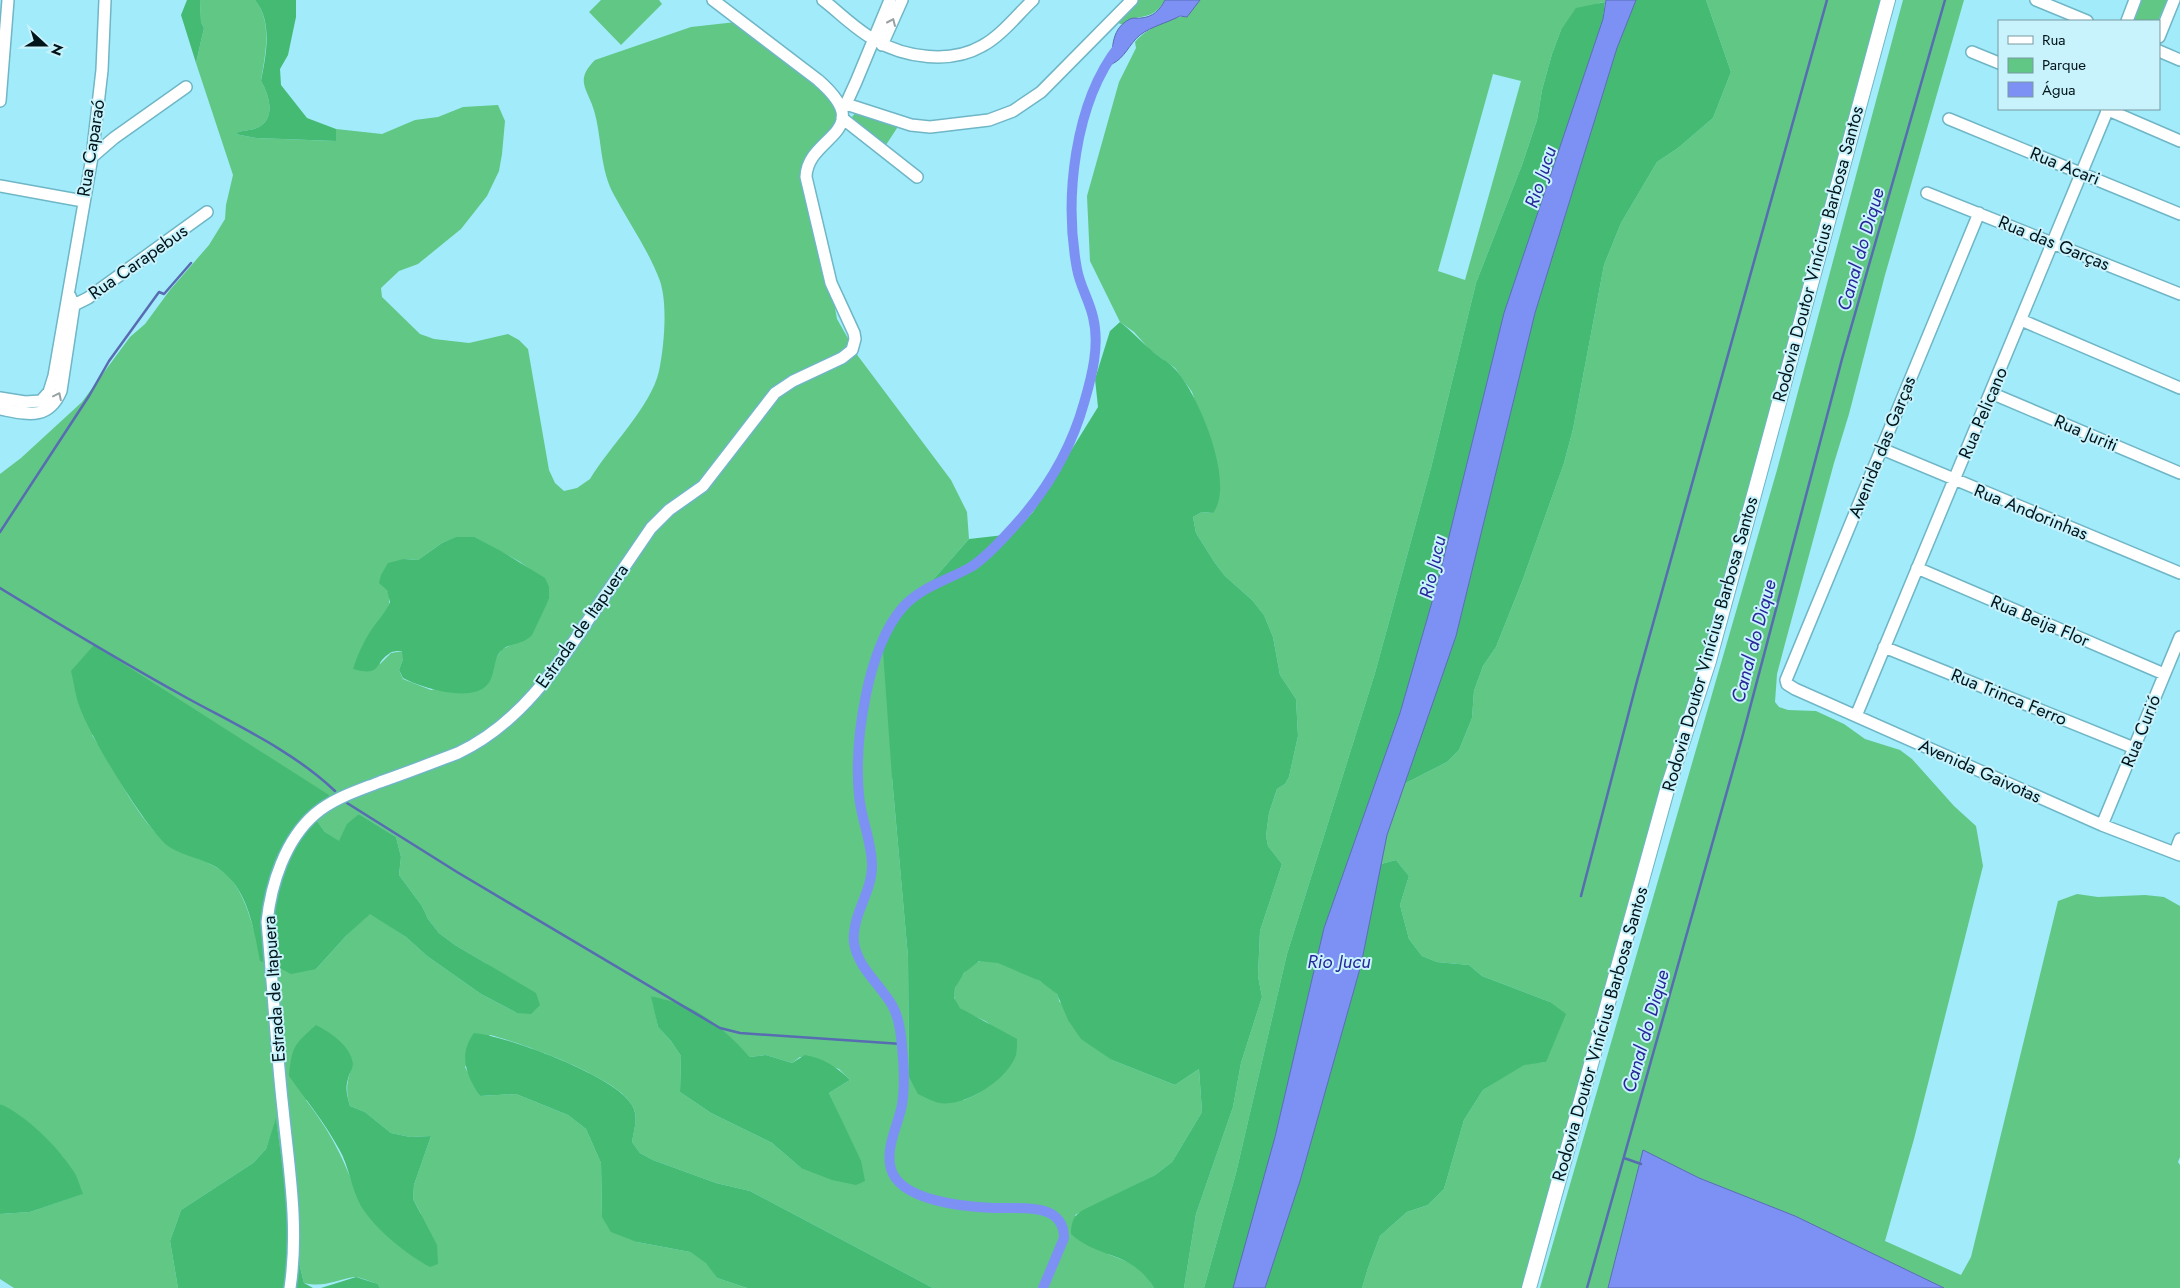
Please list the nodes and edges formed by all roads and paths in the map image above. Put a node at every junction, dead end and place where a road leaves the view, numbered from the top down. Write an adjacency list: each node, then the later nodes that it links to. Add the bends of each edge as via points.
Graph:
1 (8, 0): 22 (street)
2 (105, 0): 28 (street, Rua Caparaó, via 102,70)
3 (713, 0): 23 (street, via 818,80)
4 (824, 0): 16 (street)
5 (890, 0): 16 (street)
6 (902, 0): 16 (street, one-way to 6)
7 (1033, 0): 16 (street, via 990,41 968,52 940,57 906,52)
8 (1132, 0): 23 (street, via 1041,92 1002,116 975,123 920,127)
9 (1888, 0): 60 (main road, Rodovia Doutor Vinícius Barbosa Santos, via 1709,661 1667,790)
10 (2036, 0): 13 (street)
11 (2135, 0): 14 (street)
12 (2174, 0): 15 (street)
13 (2085, 20)
14 (2126, 20)
15 (2160, 35)
16 (877, 42): 23 (street)
17 (2160, 51): 19 (street)
18 (1972, 52): 20 (street)
19 (2180, 60)
20 (1998, 63)
21 (186, 87): 28 (street)
22 (0, 101)
23 (843, 109): 30 (street); 59 (street, Estrada de Itapuera, via 838,128 809,163 806,176 831,283 854,333 852,350 775,393 704,486 651,528 558,666 528,700 477,744 335,800 307,821 279,866 267,922 293,1196 294,1244)
24 (2107, 110): 29 (street, Rua Pelicano)
25 (2109, 110): 27 (street)
26 (1949, 119): 29 (street, Rua Acari)
27 (2180, 141)
28 (92, 157): 33 (street, Rua Caparaó)
29 (2081, 173): 36 (street, Rua Acari); 37 (street, Rua Pelicano)
30 (917, 177)
31 (0, 186): 33 (street)
32 (1927, 193): 35 (street, Rua das Garças)
33 (83, 201): 39 (street, Rua Caparaó)
34 (207, 212): 39 (street, Rua Carapebus, via 88,298)
35 (1979, 213): 37 (street, Rua das Garças); 45 (street, Avenida das Garças)
36 (2180, 214)
37 (2053, 242): 38 (street, Rua das Garças); 40 (street, Rua Pelicano)
38 (2180, 294)
39 (70, 302): 43 (street, via 49,392 41,401 33,402); 44 (street, one-way to 39, via 34,414 51,407 57,399 61,391)
40 (2021, 320): 41 (street); 42 (street, Rua Pelicano)
41 (2180, 388)
42 (1991, 393): 46 (street, Rua Juriti); 47 (street, Rua Pelicano)
43 (0, 398)
44 (0, 409)
45 (1882, 448): 47 (street, Rua Andorinhas); 53 (street, Avenida das Garças)
46 (2180, 473)
47 (1954, 480): 48 (street, Rua Pelicano); 49 (street, Rua Andorinhas)
48 (1917, 568): 51 (street, Rua Pelicano); 52 (street, Rua Beija Flor)
49 (2180, 573)
50 (2180, 637): 52 (street, Rua Curió)
51 (1884, 647): 54 (street, Rua Pelicano); 55 (street, Rua Trinca Ferro)
52 (2164, 674): 55 (street, Rua Curió)
53 (1786, 680): 54 (street, Avenida Gaivotas, via 1789,686)
54 (1856, 716): 56 (street, Avenida Gaivotas)
55 (2134, 748): 56 (street, Rua Curió)
56 (2102, 825): 58 (street, Avenida Gaivotas)
57 (2180, 839): 58 (street)
58 (2177, 853)
59 (290, 1288)
60 (1529, 1288)

